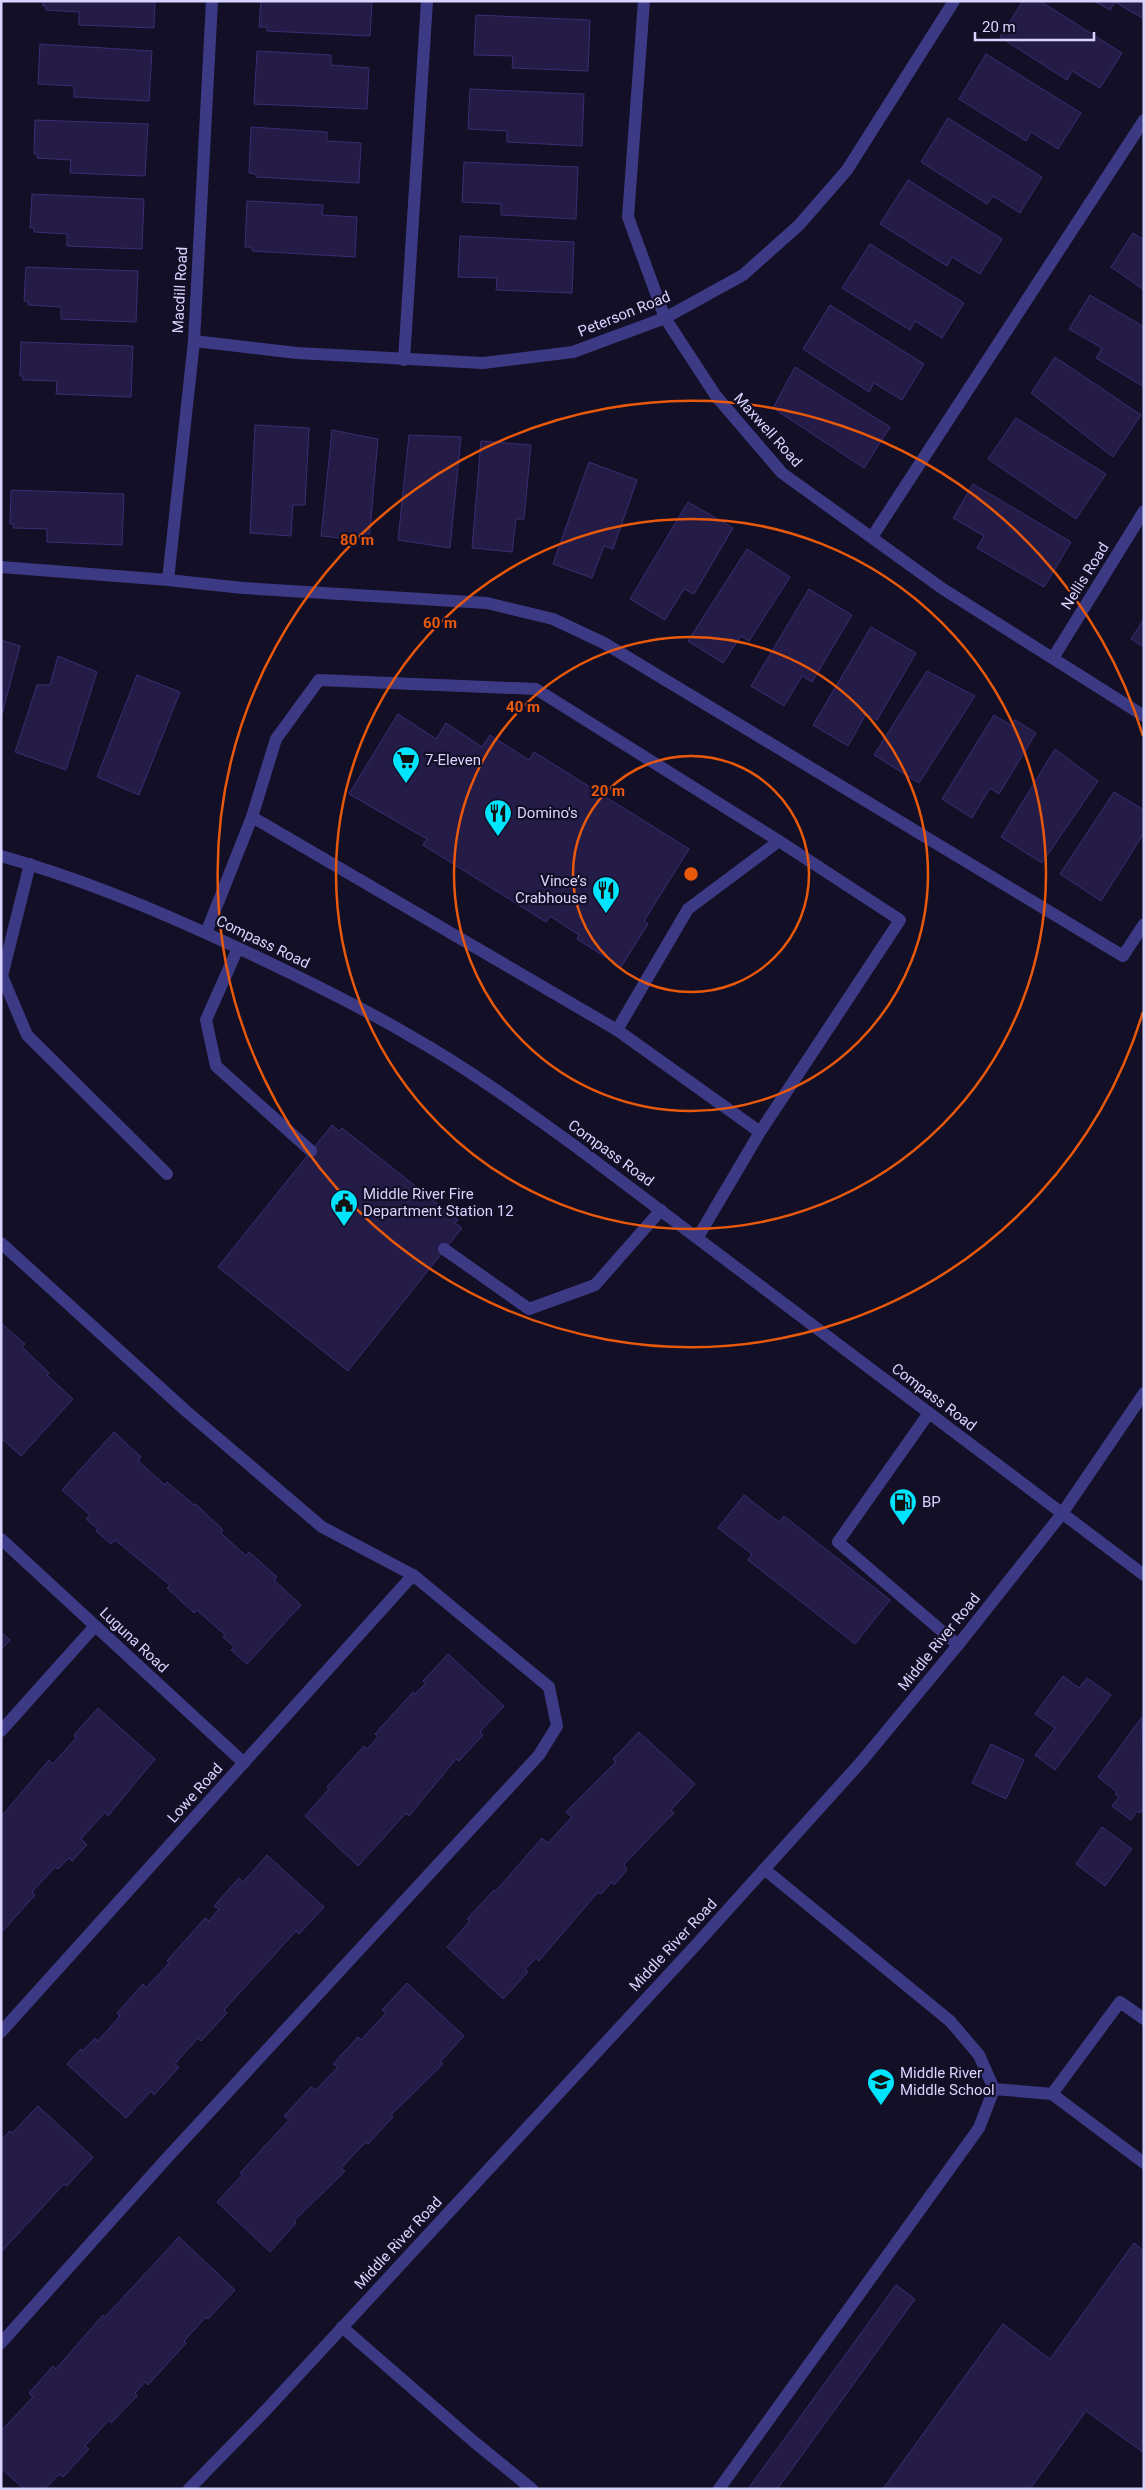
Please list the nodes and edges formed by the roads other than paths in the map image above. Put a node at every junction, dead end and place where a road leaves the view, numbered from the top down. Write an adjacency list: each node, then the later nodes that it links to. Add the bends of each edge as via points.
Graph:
1 (212, 1): 7 (street, Macdill Road)
2 (427, 1): 8 (street)
3 (644, 1): 6 (street, Maxwell Road, via 628,217)
4 (954, 1): 6 (street, Peterson Road, via 847,170 799,225 743,275)
5 (1144, 120): 10 (street)
6 (664, 318): 8 (street, Peterson Road, via 573,352 483,363); 10 (street, Maxwell Road, via 716,396 782,473)
7 (194, 341): 8 (street, Peterson Road, via 298,353); 12 (street, Macdill Road)
8 (404, 360)
9 (1144, 511): 13 (street, Nellis Road)
10 (872, 537): 13 (street, Maxwell Road, via 943,589)
11 (1, 567): 12 (street)
12 (168, 580): 19 (street, via 243,588 487,603 553,620 604,643 1123,956)
13 (1053, 658): 14 (street, Maxwell Road)
14 (1144, 716)
15 (252, 817): 16 (street, via 276,740 319,680 536,689); 20 (street); 22 (street)
16 (779, 841): 22 (street, via 688,909); 23 (street, via 900,920)
17 (1, 856): 18 (street, Compass Road)
18 (30, 864): 20 (street, Compass Road); 25 (street, via 2,976 27,1035)
19 (1144, 924)
20 (206, 933): 21 (street, Compass Road)
21 (238, 948): 24 (street, via 206,1020 216,1066); 26 (street, Compass Road, via 328,991 412,1037 499,1092)
22 (617, 1030): 23 (street)
23 (760, 1132): 27 (street)
24 (311, 1151)
25 (167, 1174)
26 (661, 1210): 27 (street, Compass Road); 29 (street, via 595,1285 529,1309)
27 (698, 1237): 31 (street, Compass Road)
28 (1, 1243): 34 (street, via 186,1411 322,1527)
29 (444, 1249)
30 (1144, 1393): 32 (street, Middle River Road)
31 (929, 1414): 32 (street, Compass Road); 37 (street, via 838,1542)
32 (1062, 1515): 35 (street, Compass Road); 37 (street, Middle River Road)
33 (1, 1540): 36 (street, Luguna Road)
34 (414, 1575): 39 (street, Lowe Road); 47 (street, via 549,1687 557,1726 539,1755)
35 (1144, 1575)
36 (95, 1626): 38 (street); 39 (street, Luguna Road)
37 (958, 1645): 40 (street, Middle River Road)
38 (1, 1731)
39 (244, 1763): 42 (street, Lowe Road)
40 (764, 1870): 43 (street, via 950,2021 979,2055); 46 (street, Middle River Road)
41 (1144, 2019): 44 (street, via 1120,2002)
42 (1, 2032)
43 (994, 2089): 44 (street); 50 (street, via 979,2128)
44 (1052, 2094): 45 (street)
45 (1144, 2163)
46 (342, 2328): 48 (street, Middle River Road); 49 (street)
47 (1, 2343)
48 (189, 2489)
49 (532, 2489)
50 (719, 2489)

